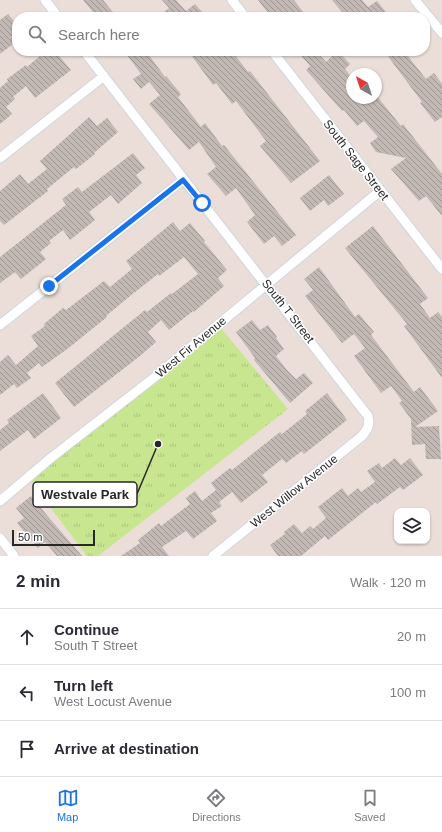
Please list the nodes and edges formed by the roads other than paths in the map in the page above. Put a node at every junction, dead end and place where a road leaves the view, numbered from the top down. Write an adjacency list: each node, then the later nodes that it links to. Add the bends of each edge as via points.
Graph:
1 (45, 0): 4 (street)
2 (232, 0): 5 (street)
3 (416, 0): 6 (street)
4 (54, 12)
5 (242, 12)
6 (425, 12)
7 (430, 18): 8 (street)
8 (442, 33)
9 (88, 56): 11 (street, South T Street)
10 (276, 56): 14 (street, South Sage Street)
11 (104, 76): 12 (street); 13 (street, South T Street)
12 (0, 158)
13 (183, 180): 16 (street, South T Street); 17 (street)
14 (380, 191): 15 (street, South Sage Street); 16 (street, West Fir Avenue)
15 (442, 269)
16 (267, 284): 18 (street, South T Street); 19 (street, West Fir Avenue)
17 (0, 325)
18 (370, 422): 22 (street, West Willow Avenue, via 362,436)
19 (0, 501)
20 (0, 538): 21 (street)
21 (14, 556)
22 (213, 556)

